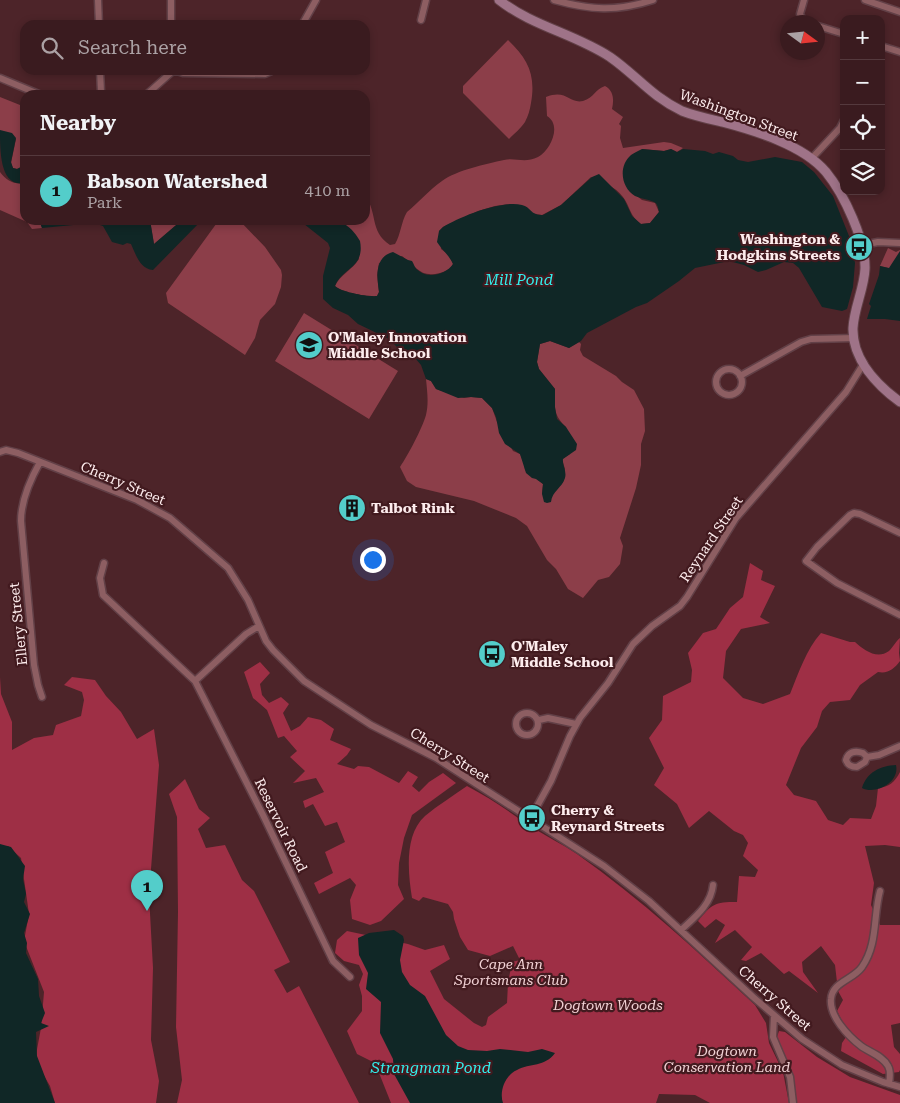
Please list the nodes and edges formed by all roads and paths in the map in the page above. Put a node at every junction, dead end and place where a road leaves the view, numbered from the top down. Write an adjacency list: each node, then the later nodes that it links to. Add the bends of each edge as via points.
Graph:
1 (98, 0): 12 (street)
2 (172, 0): 13 (street)
3 (316, 0): 14 (street)
4 (426, 0): 15 (street)
5 (499, 0): 27 (main road, Washington Street, via 517,13 610,58 672,106 755,132)
6 (554, 0): 7 (street, via 605,9 624,8)
7 (653, 0)
8 (804, 0): 11 (street)
9 (865, 0): 10 (street)
10 (900, 11)
11 (800, 15)
12 (99, 20)
13 (171, 20)
14 (305, 20)
15 (421, 20)
16 (825, 28): 17 (street)
17 (840, 33)
18 (885, 47): 19 (street)
19 (900, 52)
20 (100, 75): 24 (street)
21 (168, 75): 25 (street)
22 (0, 78): 23 (street)
23 (29, 90)
24 (101, 90)
25 (152, 90)
26 (840, 128): 27 (street)
27 (812, 158): 29 (main road, Washington Street, via 833,182 858,228)
28 (900, 243): 29 (street)
29 (863, 245): 30 (main road, Washington Street, via 865,266)
30 (854, 338): 31 (main road, Washington Street); 32 (street, via 806,340)
31 (864, 363): 33 (main road, Washington Street, via 879,384); 43 (street, Reynard Street, via 846,392 736,518 680,606 633,644)
32 (740, 376): 32 (street, via 732,370 722,371 716,378 717,388 725,394 735,393 741,386)
33 (900, 402)
34 (0, 452): 35 (street, Cherry Street, via 11,450)
35 (40, 462): 39 (street, Cherry Street, via 137,500 170,518 228,568 248,600); 41 (street, Ellery Street, via 29,484 21,521 34,666)
36 (900, 533): 38 (street, via 854,513 806,561 837,583)
37 (104, 563): 40 (street, Reservoir Road, via 100,578 103,595)
38 (900, 615)
39 (259, 626): 40 (street); 46 (street, Cherry Street, via 272,650 316,690 371,725 436,758)
40 (195, 681): 50 (street, Reservoir Road, via 333,961)
41 (42, 697)
42 (539, 720): 43 (street, via 548,718)
43 (576, 724): 46 (street, Reynard Street)
44 (900, 746): 45 (street)
45 (866, 758)
46 (530, 819): 49 (street, Cherry Street, via 623,880)
47 (713, 885): 49 (street, via 707,904)
48 (880, 890): 52 (street, via 874,940 869,954 860,969 834,989 830,998 838,1021 848,1033 887,1063)
49 (681, 930): 51 (street, Cherry Street)
50 (350, 976)
51 (774, 1015): 52 (street, Cherry Street, via 802,1040 842,1065); 54 (street, via 773,1037 790,1077)
52 (889, 1084): 53 (street, Cherry Street)
53 (900, 1086)
54 (793, 1103)

